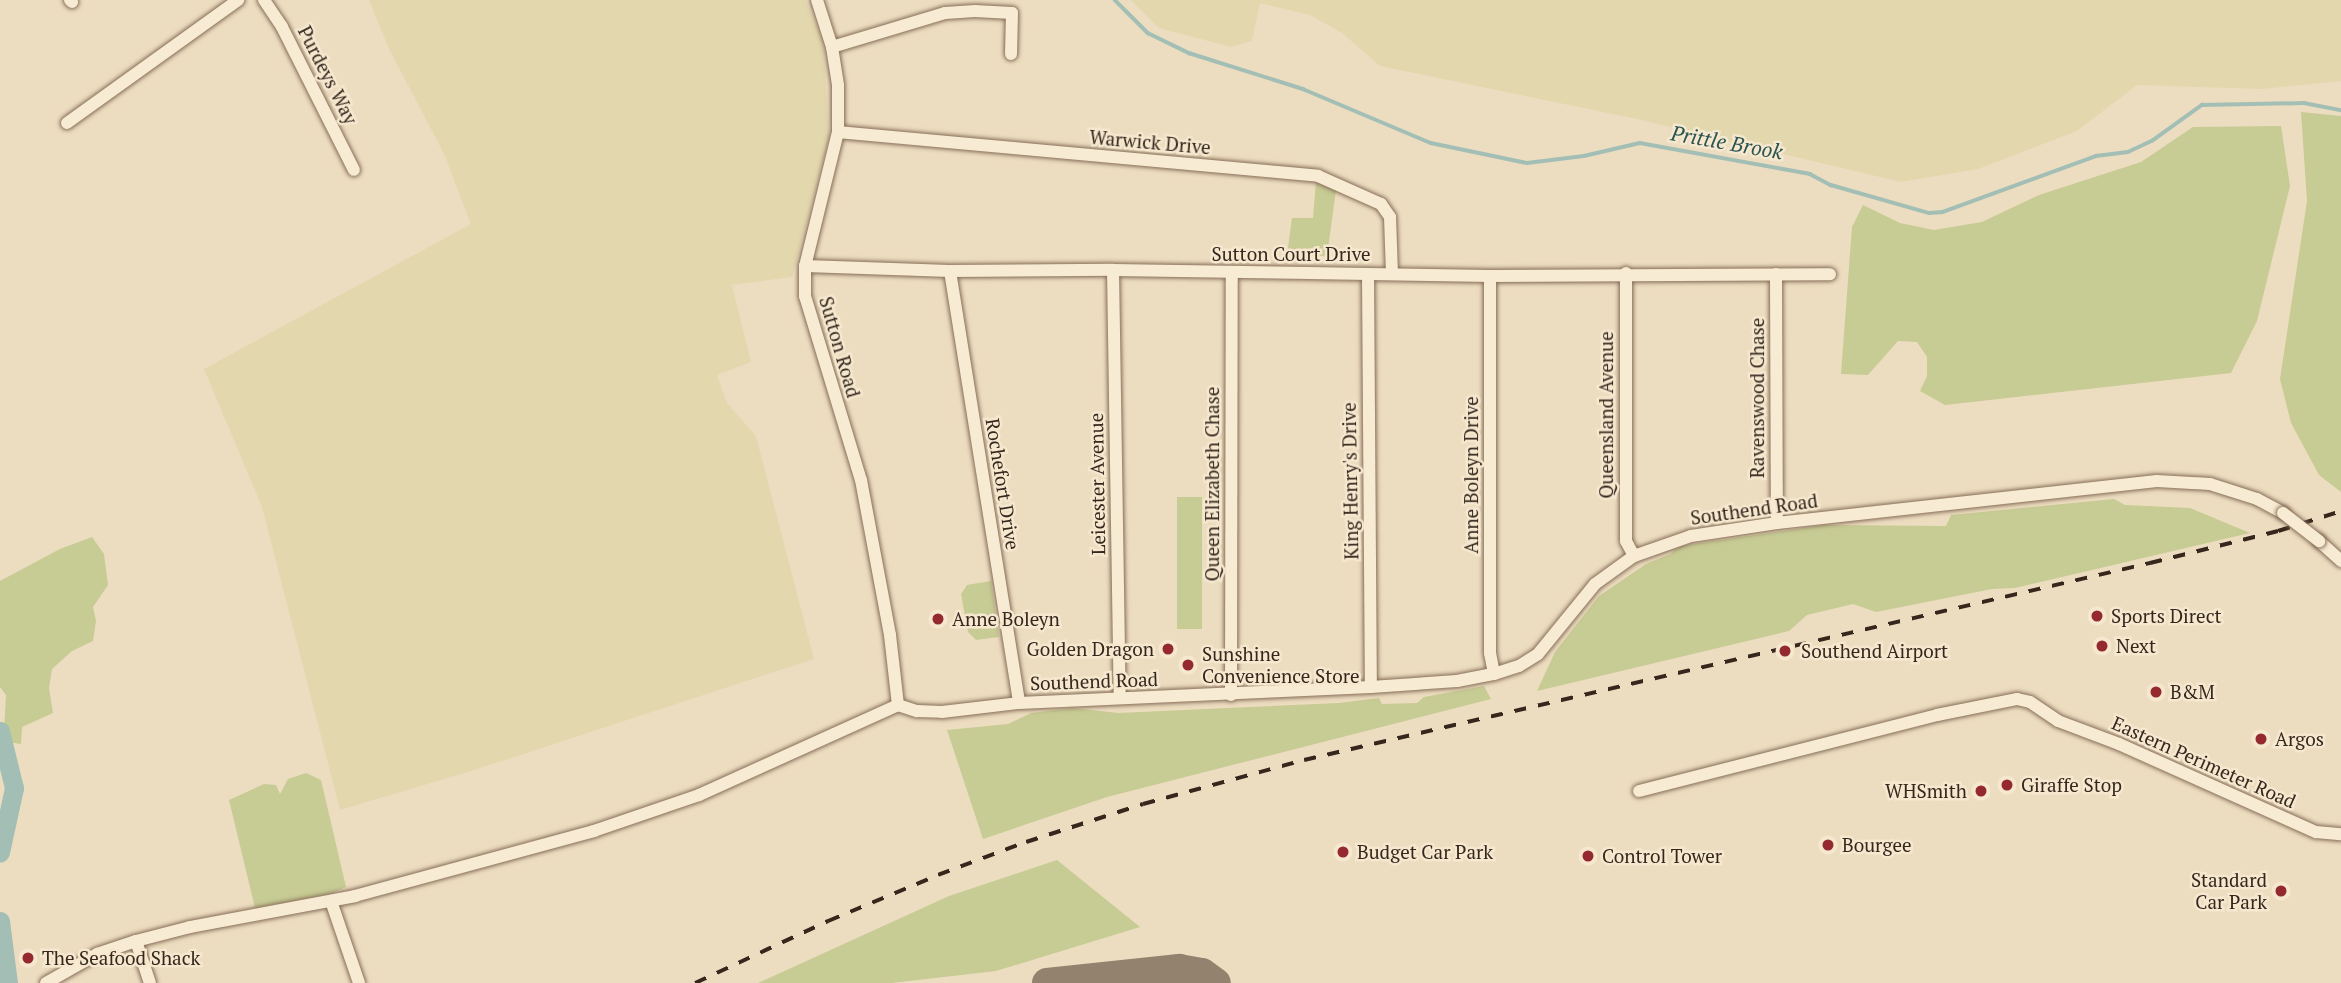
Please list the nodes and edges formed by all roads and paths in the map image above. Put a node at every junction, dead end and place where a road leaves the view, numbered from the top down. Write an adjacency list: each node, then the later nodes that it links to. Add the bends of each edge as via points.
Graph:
1 (238, 0): 6 (street)
2 (264, 0): 8 (street, Purdeys Way)
3 (817, 0): 4 (street, Sutton Road)
4 (832, 47): 5 (street, via 945,13 975,11 1012,13); 7 (street, Sutton Road)
5 (1011, 54)
6 (67, 123)
7 (838, 132): 9 (street, Sutton Road); 13 (street, Warwick Drive, via 1318,176 1381,204 1390,217)
8 (354, 170)
9 (805, 266): 11 (street, Sutton Court Drive); 27 (street, Sutton Road, via 805,296 812,325 861,480)
10 (1113, 270): 11 (street, Sutton Court Drive); 12 (street, Sutton Court Drive); 25 (street, Leicester Avenue)
11 (950, 271): 26 (street, Rochefort Drive)
12 (1231, 273): 15 (street, Sutton Court Drive); 24 (street, Queen Elizabeth Chase)
13 (1392, 273): 15 (street, Sutton Court Drive); 18 (street, Sutton Court Drive)
14 (1626, 273): 16 (street, Sutton Court Drive); 18 (street, Sutton Court Drive); 20 (street, Queensland Avenue, via 1626,541)
15 (1367, 274): 23 (street, King Henry's Drive)
16 (1776, 274): 17 (street, Sutton Court Drive); 19 (street, Ravenswood Chase)
17 (1830, 274)
18 (1490, 276): 22 (street, Anne Boleyn Drive, via 1490,653)
19 (1777, 523): 20 (street, Southend Road, via 1691,536); 21 (street, Southend Road, bridge, via 2157,481 2210,484 2283,513)
20 (1634, 556): 22 (street, Southend Road, via 1595,584 1538,654)
21 (2341, 561)
22 (1494, 674): 23 (street, Southend Road)
23 (1371, 687): 24 (street, Southend Road)
24 (1231, 695): 25 (street, Southend Road)
25 (1120, 698): 26 (street, Southend Road)
26 (1019, 703): 27 (street, Southend Road, via 942,712)
27 (898, 705): 30 (street, via 699,795 499,859)
28 (1639, 791): 29 (street, Eastern Perimeter Road, via 2003,700 2026,700 2052,718 2316,832)
29 (2341, 834)
30 (331, 901): 31 (street); 34 (street)
31 (136, 941): 32 (street); 33 (street)
32 (46, 983)
33 (150, 983)
34 (359, 983)

